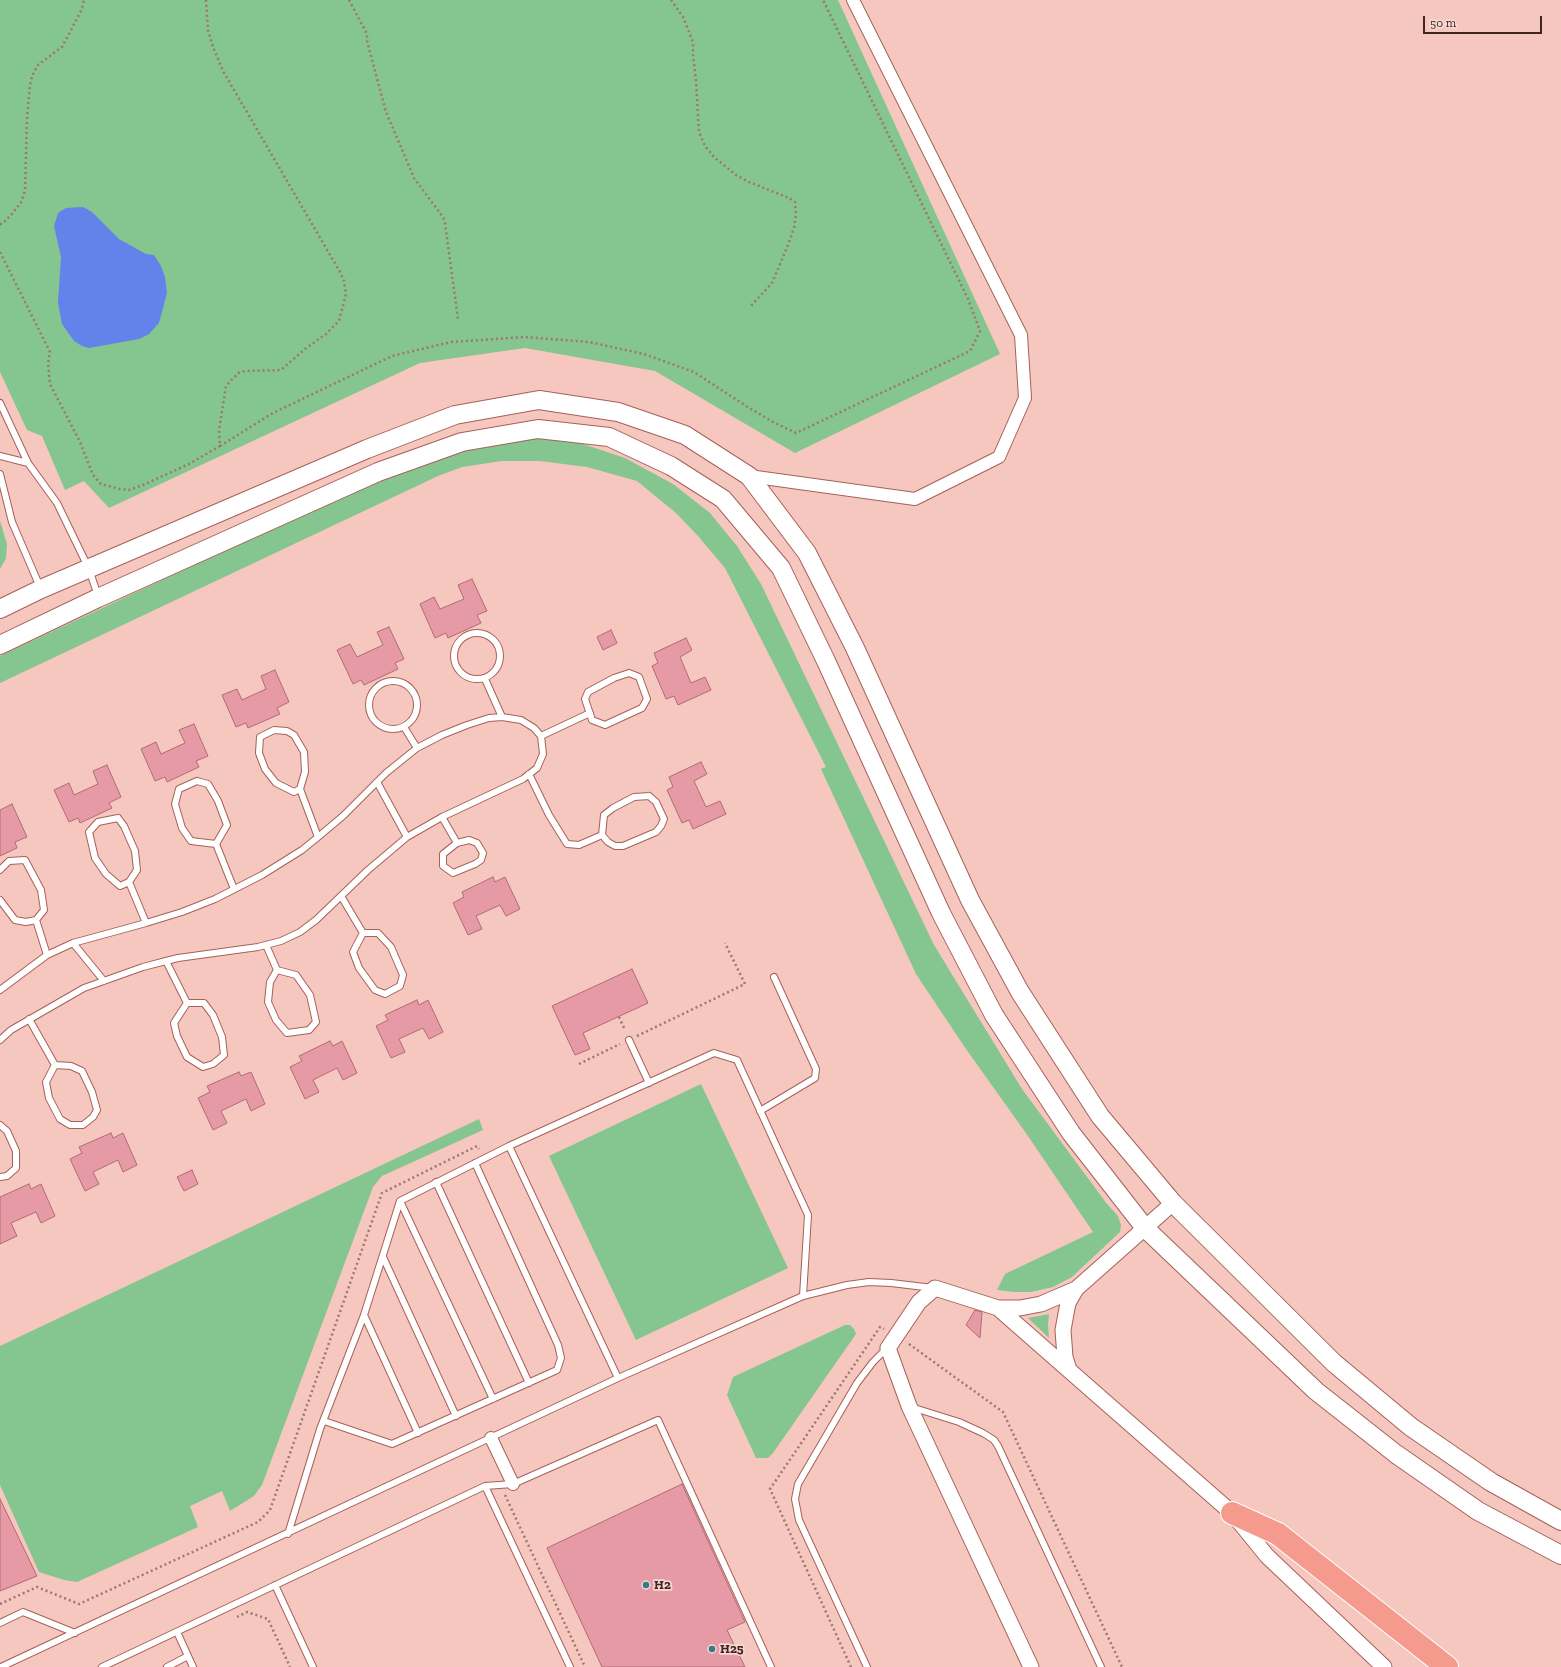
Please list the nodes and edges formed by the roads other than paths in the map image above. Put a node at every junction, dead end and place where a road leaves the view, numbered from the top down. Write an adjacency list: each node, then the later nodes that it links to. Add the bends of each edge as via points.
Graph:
1 (853, 0): 6 (street, via 1021,335 1026,398 999,457 915,499)
2 (0, 403): 4 (lane)
3 (0, 456): 4 (lane)
4 (28, 463): 7 (lane, via 57,503)
5 (0, 474): 8 (lane, via 12,522)
6 (749, 476): 7 (main road, via 685,435 618,412 539,400 455,414 367,449); 56 (main road, via 807,553 855,648 970,900 1020,992 1100,1116)
7 (89, 569): 8 (main road); 9 (lane)
8 (41, 589): 10 (main road)
9 (98, 598): 11 (main road); 57 (main road, via 378,472 462,442 538,429 609,437 671,466 723,499 781,568 940,913 994,1015 1071,1133)
10 (0, 609)
11 (0, 645)
12 (486, 678): 12 (lane, via 492,675 500,663 499,648 490,636 475,633 468,635 456,646 454,662 463,675 478,680); 14 (lane)
13 (590, 713): 13 (lane, via 592,720 605,725 642,708 647,699 639,677 629,673 588,692 585,699); 16 (lane)
14 (502, 717): 16 (lane, via 521,720); 17 (lane, via 467,725)
15 (404, 727): 15 (lane, via 415,715 415,695 407,685 400,682 384,682 377,687 369,700 371,715 376,722 389,729); 17 (lane)
16 (541, 736): 18 (lane, via 543,754 536,768)
17 (417, 748): 19 (lane)
18 (529, 774): 21 (lane); 22 (lane, via 567,844 579,845)
19 (377, 782): 23 (lane); 24 (lane)
20 (300, 790): 20 (lane, via 305,772 304,752 294,735 287,731 274,730 260,737 259,753 265,769 276,783 294,792); 23 (lane)
21 (442, 817): 24 (lane); 25 (lane)
22 (602, 835): 22 (lane, via 615,846 623,846 656,832 664,819 656,802 649,796 634,797 604,815)
23 (318, 837): 29 (lane, via 262,875)
24 (407, 837): 30 (lane)
25 (457, 843): 25 (lane, via 469,840 477,843 483,853 481,860 453,873 443,866 443,854)
26 (216, 844): 26 (lane, via 227,825 218,800 208,784 197,781 179,789 175,804 182,828 191,841); 29 (lane)
27 (0, 870): 32 (lane, via 9,861 25,860 41,890 44,910)
28 (129, 882): 28 (lane, via 137,870 135,851 124,826 118,818 98,822 89,832 95,858 106,874 120,886); 33 (lane)
29 (234, 889): 33 (lane, via 182,912)
30 (341, 896): 34 (lane); 36 (lane, via 300,932)
31 (0, 900): 32 (lane, via 14,920)
32 (36, 920): 37 (lane)
33 (146, 923): 35 (lane)
34 (363, 933): 34 (lane, via 352,952 359,968 375,990 385,994 400,986 403,975 391,947 378,933)
35 (73, 943): 37 (lane); 41 (lane)
36 (266, 945): 38 (lane); 39 (lane)
37 (47, 955): 42 (lane)
38 (166, 961): 41 (lane); 43 (lane)
39 (277, 970): 39 (lane, via 270,982 268,1002 276,1020 288,1033 309,1030 316,1022 310,995 296,975)
40 (774, 977): 49 (lane, via 816,1069 816,1078)
41 (104, 981): 44 (lane, via 84,988)
42 (0, 990)
43 (187, 1003): 43 (lane, via 174,1023 177,1036 187,1057 203,1067 213,1064 224,1055 222,1037 213,1015 204,1003)
44 (29, 1019): 45 (lane); 47 (lane)
45 (0, 1040)
46 (630, 1040): 48 (lane)
47 (55, 1065): 47 (lane, via 46,1082 49,1098 60,1119 70,1125 83,1125 97,1110 92,1092 82,1071 71,1066)
48 (649, 1083): 49 (lane, via 714,1053 737,1060); 51 (lane)
49 (760, 1110): 61 (lane, via 808,1215)
50 (0, 1124): 53 (lane, via 7,1131 16,1151 16,1168 6,1176)
51 (509, 1146): 52 (lane); 66 (lane)
52 (475, 1163): 54 (lane); 67 (lane, via 558,1344 561,1358 557,1370)
53 (0, 1177)
54 (436, 1182): 55 (lane); 67 (lane)
55 (400, 1201): 58 (lane); 68 (lane)
56 (1173, 1203): 57 (street); 77 (main road, via 1334,1363 1405,1422 1491,1482)
57 (1145, 1228): 60 (street); 79 (main road, via 1316,1390 1390,1449 1478,1511)
58 (383, 1257): 63 (lane); 70 (lane)
59 (935, 1288): 61 (lane, via 869,1282); 62 (street); 64 (street, via 919,1302)
60 (1076, 1289): 62 (street, via 1041,1304 1020,1308); 65 (street, via 1068,1303 1063,1330)
61 (804, 1296): 66 (lane)
62 (998, 1308): 65 (street)
63 (364, 1315): 71 (lane); 72 (lane)
64 (888, 1348): 69 (street); 92 (lane, via 857,1383 798,1484 795,1499 799,1520)
65 (1069, 1370): 76 (street)
66 (618, 1378): 73 (lane)
67 (529, 1383): 68 (lane)
68 (493, 1399): 70 (lane)
69 (910, 1406): 93 (street); 94 (lane, via 959,1422 994,1440)
70 (456, 1416): 72 (lane)
71 (324, 1421): 72 (lane, via 392,1444); 78 (lane)
72 (418, 1433)
73 (491, 1438): 74 (street); 78 (lane)
74 (513, 1484): 75 (lane); 91 (lane, via 658,1420)
75 (485, 1486): 80 (lane); 90 (lane)
76 (1232, 1513): 95 (street, via 1267,1556); 96 (highway, via 1278,1534)
77 (1561, 1521)
78 (288, 1534): 83 (lane)
79 (1561, 1555)
80 (275, 1585): 82 (lane); 89 (lane)
81 (0, 1623): 83 (lane, via 23,1612)
82 (176, 1632): 84 (lane); 86 (lane)
83 (75, 1633): 85 (lane)
84 (188, 1656): 87 (lane); 88 (lane)
85 (1, 1667)
86 (102, 1667)
87 (167, 1667)
88 (194, 1667)
89 (313, 1667)
90 (570, 1667)
91 (771, 1667)
92 (867, 1667)
93 (1031, 1667)
94 (1101, 1667)
95 (1384, 1667)
96 (1447, 1667)

